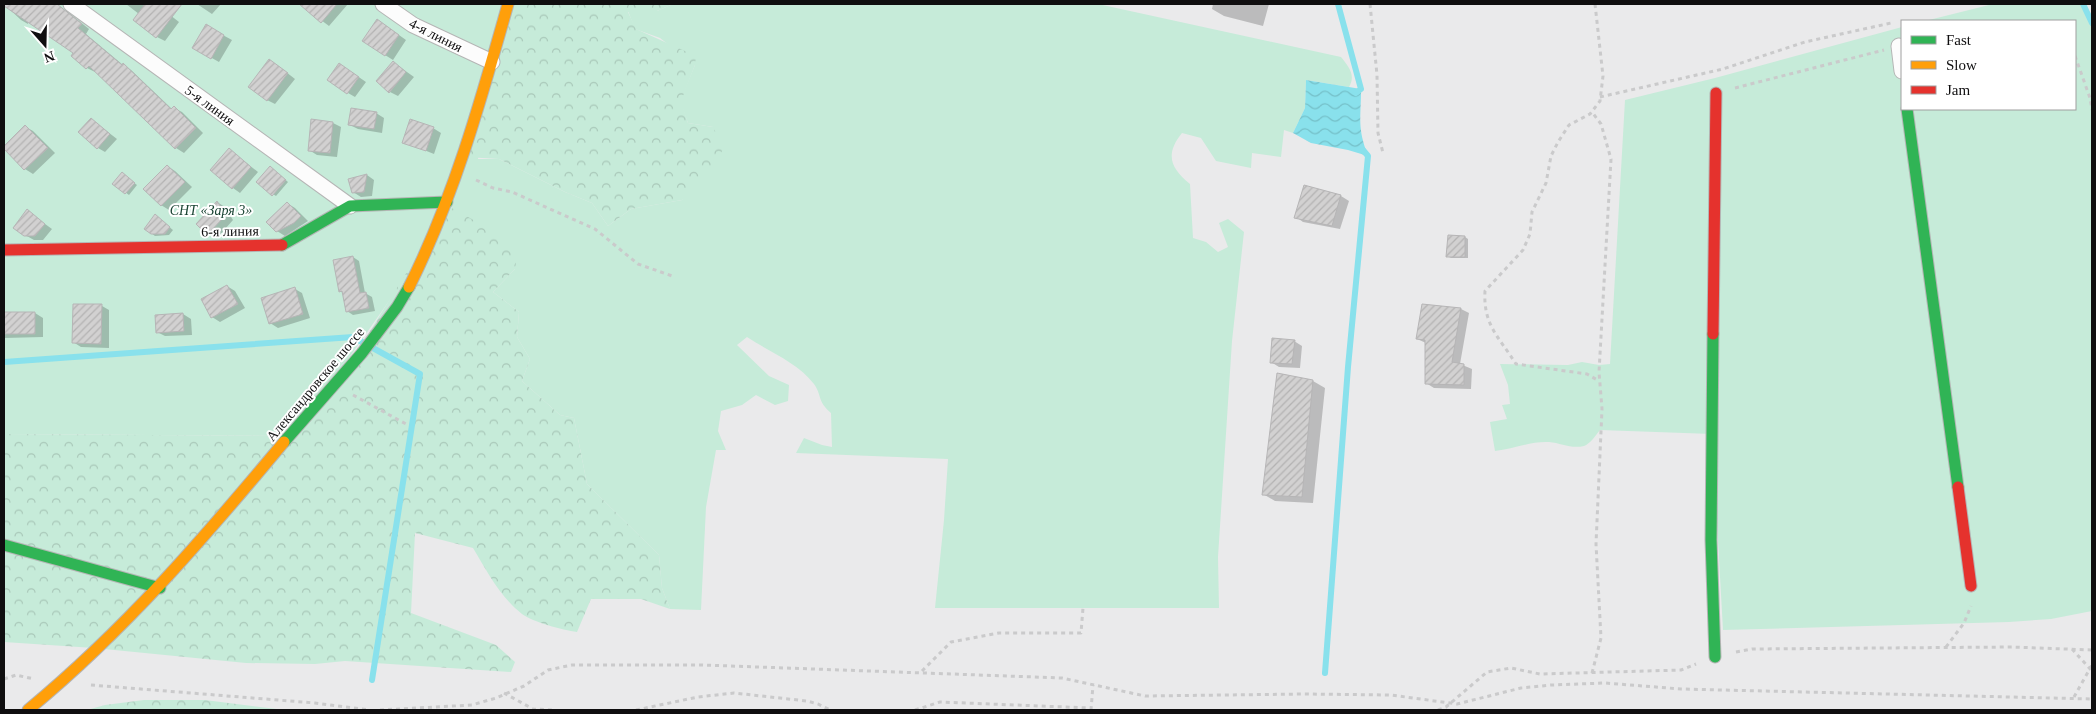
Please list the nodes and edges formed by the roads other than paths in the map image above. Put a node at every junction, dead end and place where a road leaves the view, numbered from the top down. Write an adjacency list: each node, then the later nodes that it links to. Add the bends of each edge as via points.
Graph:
1 (72, 4): 10 (street, 5-я линия)
2 (383, 4): 5 (street, 4-я линия, via 413,25)
3 (508, 4): 5 (street, Александровское шоссе)
4 (1899, 46): 6 (street)
5 (492, 62): 9 (street, Александровское шоссе)
6 (1901, 63)
7 (1716, 92): 15 (street, via 1711,540)
8 (1907, 110): 13 (street)
9 (447, 202): 10 (street, 6-я линия); 14 (street, Александровское шоссе, via 401,302 362,354)
10 (350, 206): 11 (street, 6-я линия, via 282,245)
11 (4, 250)
12 (4, 545): 14 (street)
13 (1971, 586)
14 (160, 588): 16 (street, Александровское шоссе, via 64,683)
15 (1715, 657)
16 (28, 710)

